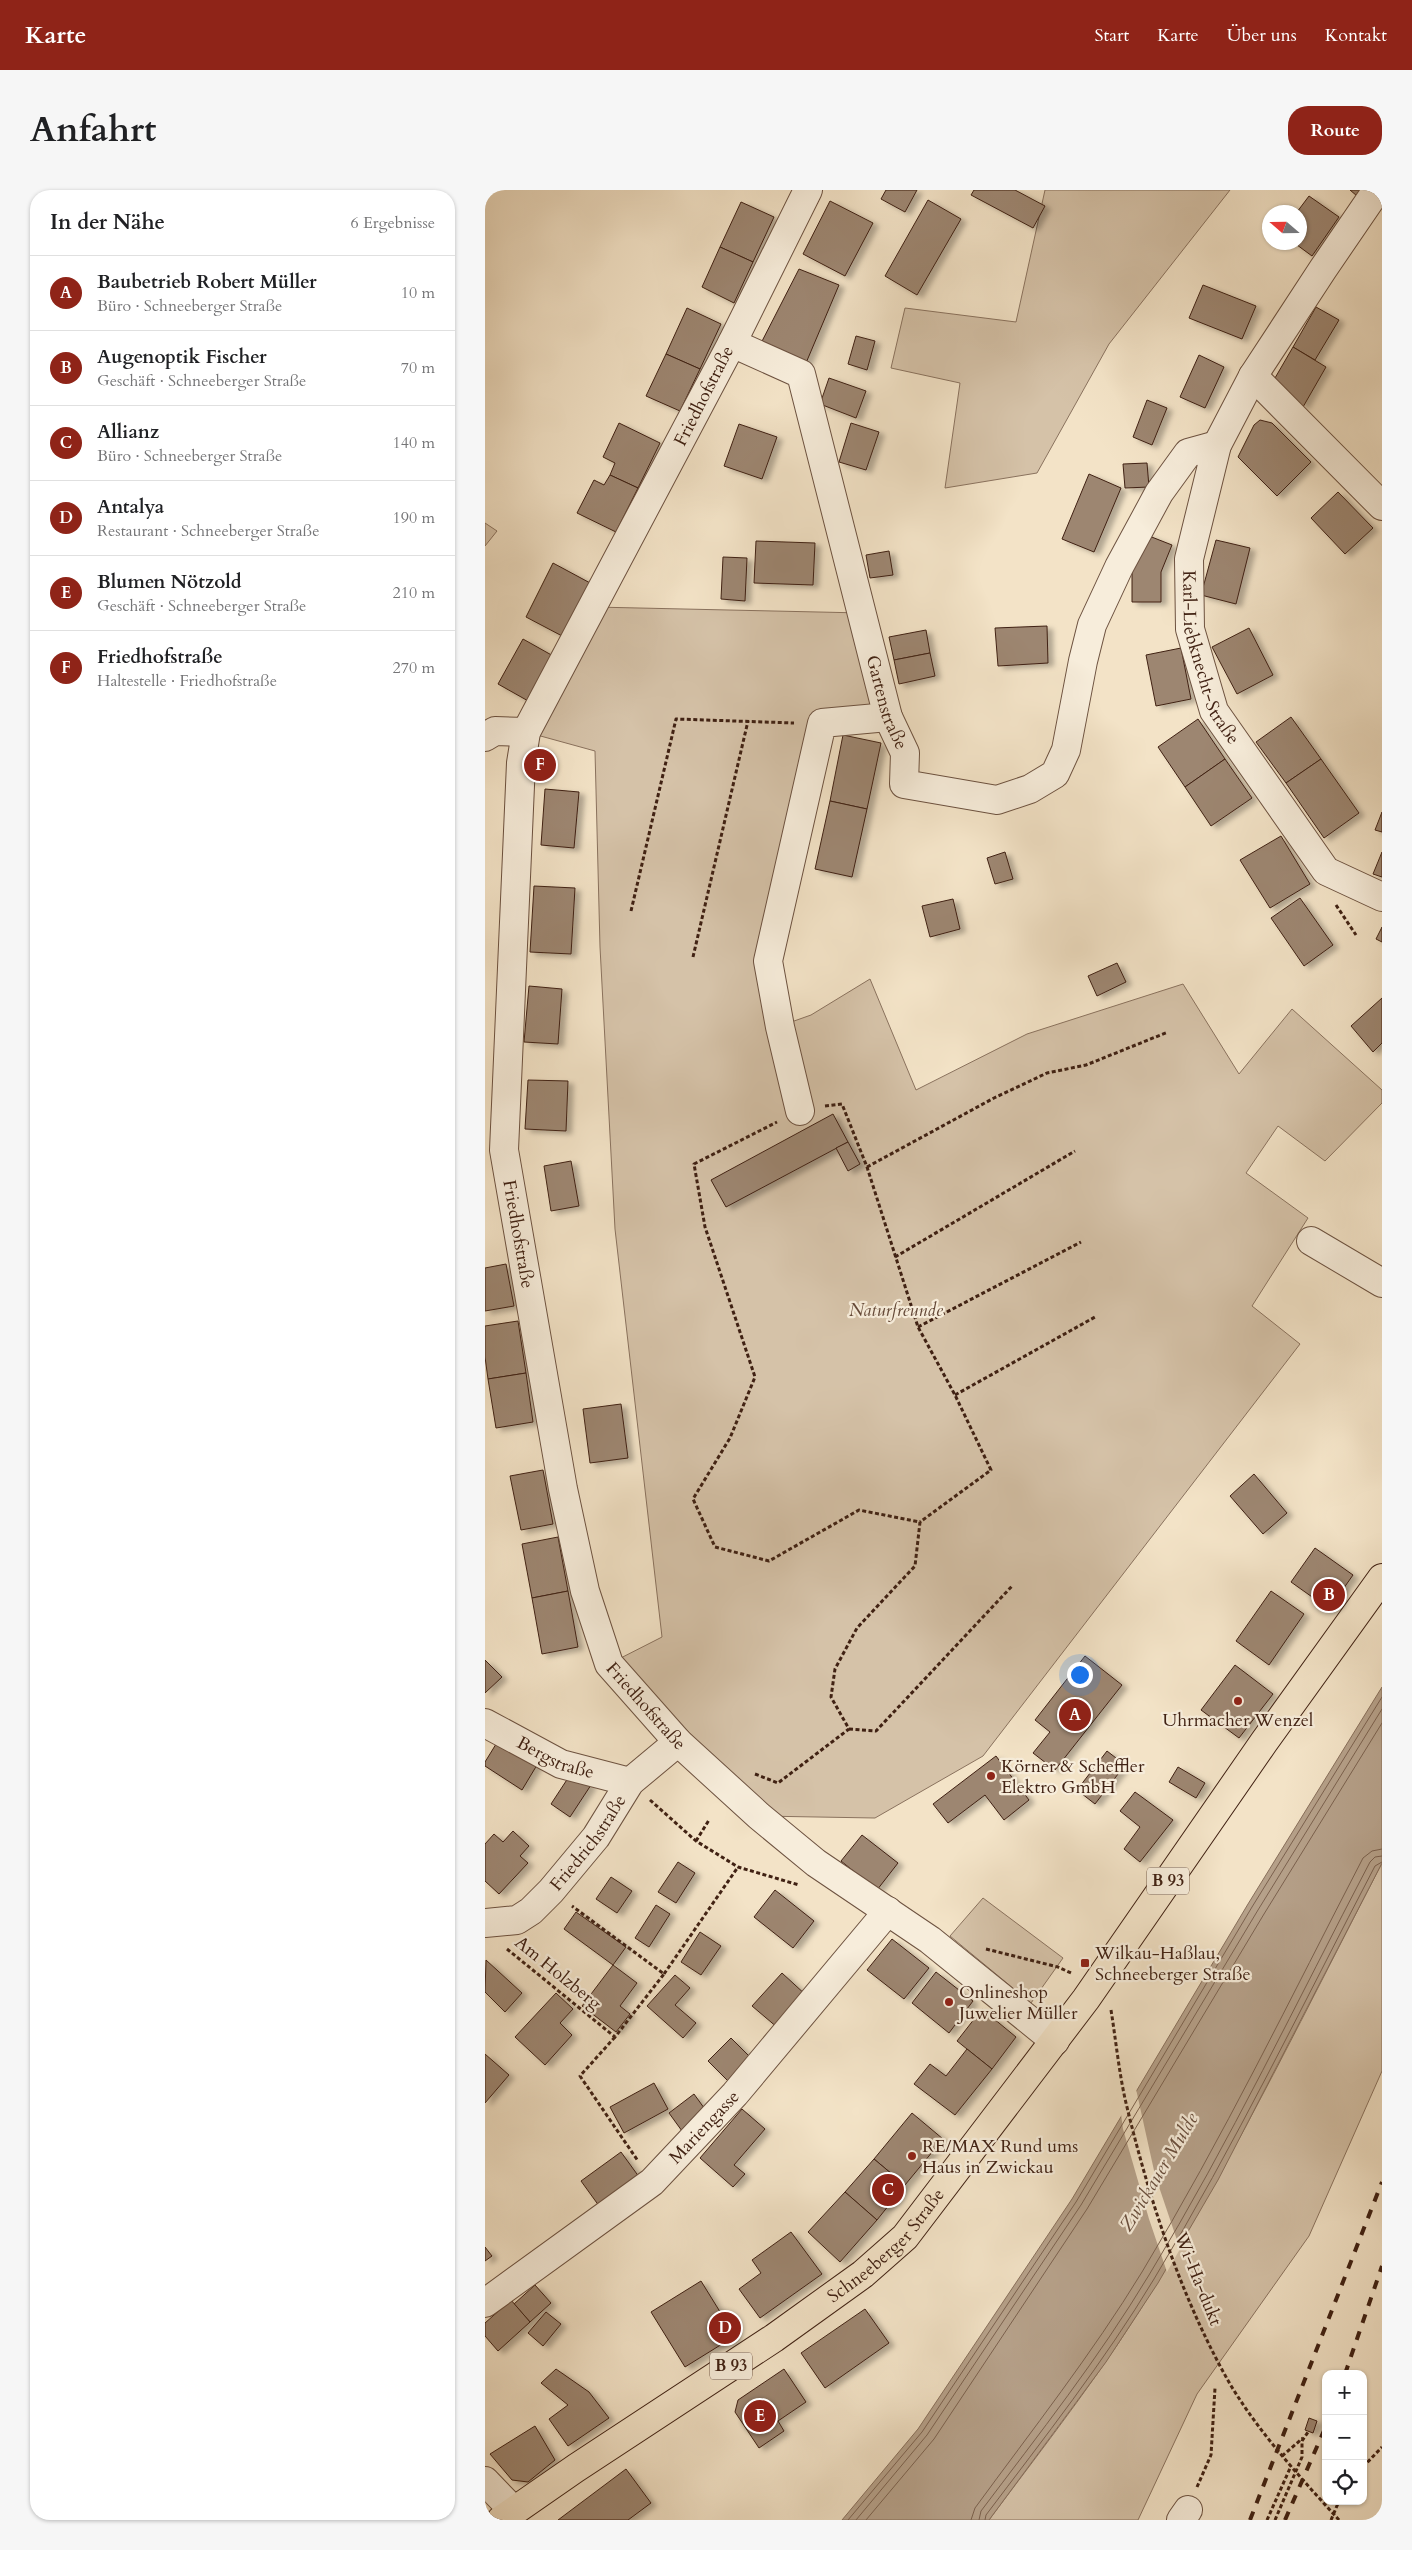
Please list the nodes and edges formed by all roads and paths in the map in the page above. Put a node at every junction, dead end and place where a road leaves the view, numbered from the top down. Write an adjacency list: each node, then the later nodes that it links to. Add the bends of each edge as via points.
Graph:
1 (808, 190): 3 (street, Friedhofstraße)
2 (1377, 190): 4 (street, Karl-Liebknecht-Straße)
3 (732, 343): 7 (street, Gartenstraße, via 801,374); 11 (street, Friedhofstraße)
4 (1253, 376): 5 (street, Karl-Liebknecht-Straße); 6 (street)
5 (1217, 445): 7 (street, Gartenstraße, via 1187,453 1159,494 1119,567 1092,625 1066,750 1055,774 1029,789 997,800 904,784 905,752); 12 (street, Karl-Liebknecht-Straße, via 1189,559 1190,629 1215,712 1326,871)
6 (1382, 506)
7 (888, 718): 9 (street)
8 (748, 721): 9 (path); 13 (path, via 676,719); 14 (path)
9 (822, 724): 16 (street, via 769,961)
10 (488, 730): 11 (street)
11 (526, 732): 31 (street, Friedhofstraße, via 521,763 504,1150 563,1489 585,1591 609,1664)
12 (1382, 897)
13 (631, 911)
14 (693, 957)
15 (1168, 1032): 18 (path, via 1086,1065 1047,1073)
16 (800, 1111): 18 (path, via 842,1104); 26 (path, via 695,1164 705,1226 755,1377 730,1438 693,1499 715,1547 769,1561 859,1510)
17 (1075, 1151): 21 (path)
18 (867, 1167): 21 (path)
19 (1311, 1241): 22 (street)
20 (1081, 1242): 24 (path)
21 (895, 1257): 24 (path)
22 (1382, 1283)
23 (1095, 1317): 25 (path)
24 (918, 1327): 25 (path)
25 (955, 1395): 26 (path, via 991,1470)
26 (920, 1522): 30 (path, via 915,1566 857,1628 835,1669 831,1697)
27 (1382, 1578): 43 (main road, Schneeberger Straße / B 93)
28 (1013, 1585): 30 (path, via 876,1731)
29 (485, 1723): 33 (street, Bergstraße, via 561,1764)
30 (849, 1729): 32 (path, via 778,1782)
31 (678, 1742): 33 (street, Friedrichstraße); 39 (street, Friedhofstraße, via 816,1863)
32 (750, 1772)
33 (630, 1782): 35 (path); 38 (street, Friedrichstraße, via 595,1837)
34 (709, 1820): 35 (path)
35 (696, 1841): 36 (path)
36 (738, 1867): 37 (path); 42 (path)
37 (804, 1886)
38 (551, 1890): 40 (street, Friedrichstraße, via 531,1911 517,1920); 42 (path)
39 (888, 1911): 46 (street, Friedhofstraße, via 931,1940); 47 (street, Mariengasse, via 735,2094)
40 (488, 1923): 45 (path, Am Holzberg, via 501,1944)
41 (983, 1948): 43 (path, via 1058,1967)
42 (664, 1974): 45 (path)
43 (1095, 1985): 46 (main road, Schneeberger Straße / B 93)
44 (1111, 2010): 53 (path, Wi-Ha-dukt, bridge, via 1126,2102 1149,2186 1182,2283 1231,2384)
45 (615, 2037): 47 (path, via 580,2076)
46 (1055, 2041): 58 (main road, Schneeberger Straße / B 93, via 905,2237 863,2274 773,2338)
47 (652, 2182): 48 (street, Mariengasse)
48 (485, 2302)
49 (1215, 2388): 59 (path, via 1211,2455)
50 (1311, 2426): 53 (path, via 1305,2437)
51 (1309, 2432): 61 (path, via 1302,2441 1302,2457)
52 (1382, 2447): 54 (path)
53 (1282, 2456): 55 (path, Wi-Ha-dukt, bridge)
54 (1367, 2463)
55 (1291, 2466): 60 (path); 63 (path, Wi-Ha-dukt, bridge)
56 (485, 2481): 58 (street)
57 (1337, 2505): 62 (path)
58 (507, 2515)
59 (1184, 2515)
60 (1267, 2520)
61 (1275, 2520)
62 (1331, 2520)
63 (1339, 2520)

